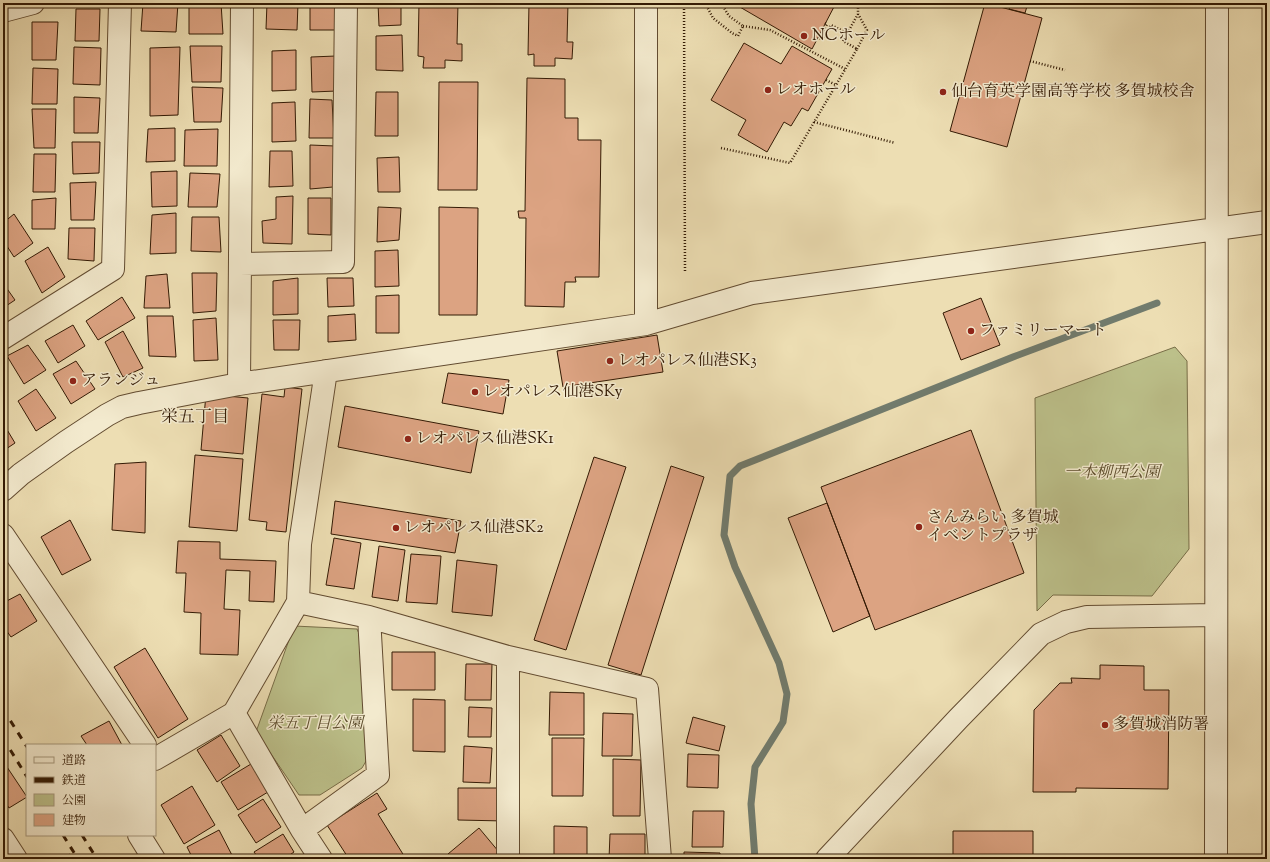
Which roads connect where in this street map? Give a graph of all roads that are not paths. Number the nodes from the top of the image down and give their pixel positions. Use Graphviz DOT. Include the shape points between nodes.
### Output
graph roads {
  1 [pos="33,3"];
  2 [pos="120,3"];
  3 [pos="242,3"];
  4 [pos="346,3"];
  5 [pos="646,3"];
  6 [pos="1218,3"];
  7 [pos="3,12"];
  8 [pos="1267,222"];
  9 [pos="1217,229"];
  10 [pos="240,264"];
  11 [pos="646,324"];
  12 [pos="3,338"];
  13 [pos="326,371"];
  14 [pos="239,384"];
  15 [pos="3,490"];
  16 [pos="3,535"];
  17 [pos="298,602"];
  18 [pos="1216,615"];
  19 [pos="369,617"];
  20 [pos="508,657"];
  21 [pos="234,713"];
  22 [pos="144,744"];
  23 [pos="156,758"];
  24 [pos="302,830"];
  25 [pos="140,836"];
  26 [pos="3,839"];
  27 [pos="16,859"];
  28 [pos="154,859"];
  29 [pos="321,859"];
  30 [pos="508,859"];
  31 [pos="660,859"];
  32 [pos="827,859"];
  33 [pos="1216,859"];
  1 -- 7 [label="street"];
  2 -- 12 [label="street" via="113,269"];
  3 -- 10 [label="street"];
  4 -- 10 [label="street" via="343,262"];
  5 -- 11 [label="street"];
  6 -- 9 [label="street"];
  8 -- 9 [label="street"];
  9 -- 11 [label="street" via="752,293"];
  9 -- 18 [label="street"];
  10 -- 14 [label="street"];
  11 -- 13 [label="street"];
  13 -- 14 [label="street"];
  13 -- 17 [label="street" via="300,544"];
  14 -- 15 [label="street" via="122,407 66,442"];
  16 -- 22 [label="street"];
  17 -- 19 [label="street"];
  17 -- 21 [label="street"];
  18 -- 32 [label="street" via="1087,617 1066,622 1040,634"];
  18 -- 33 [label="street"];
  19 -- 20 [label="street"];
  19 -- 24 [label="street" via="378,775"];
  20 -- 30 [label="street"];
  20 -- 31 [label="street" via="647,689"];
  21 -- 23 [label="street"];
  21 -- 24 [label="street"];
  24 -- 29 [label="street"];
  25 -- 28 [label="street"];
  26 -- 27 [label="street"];
}
